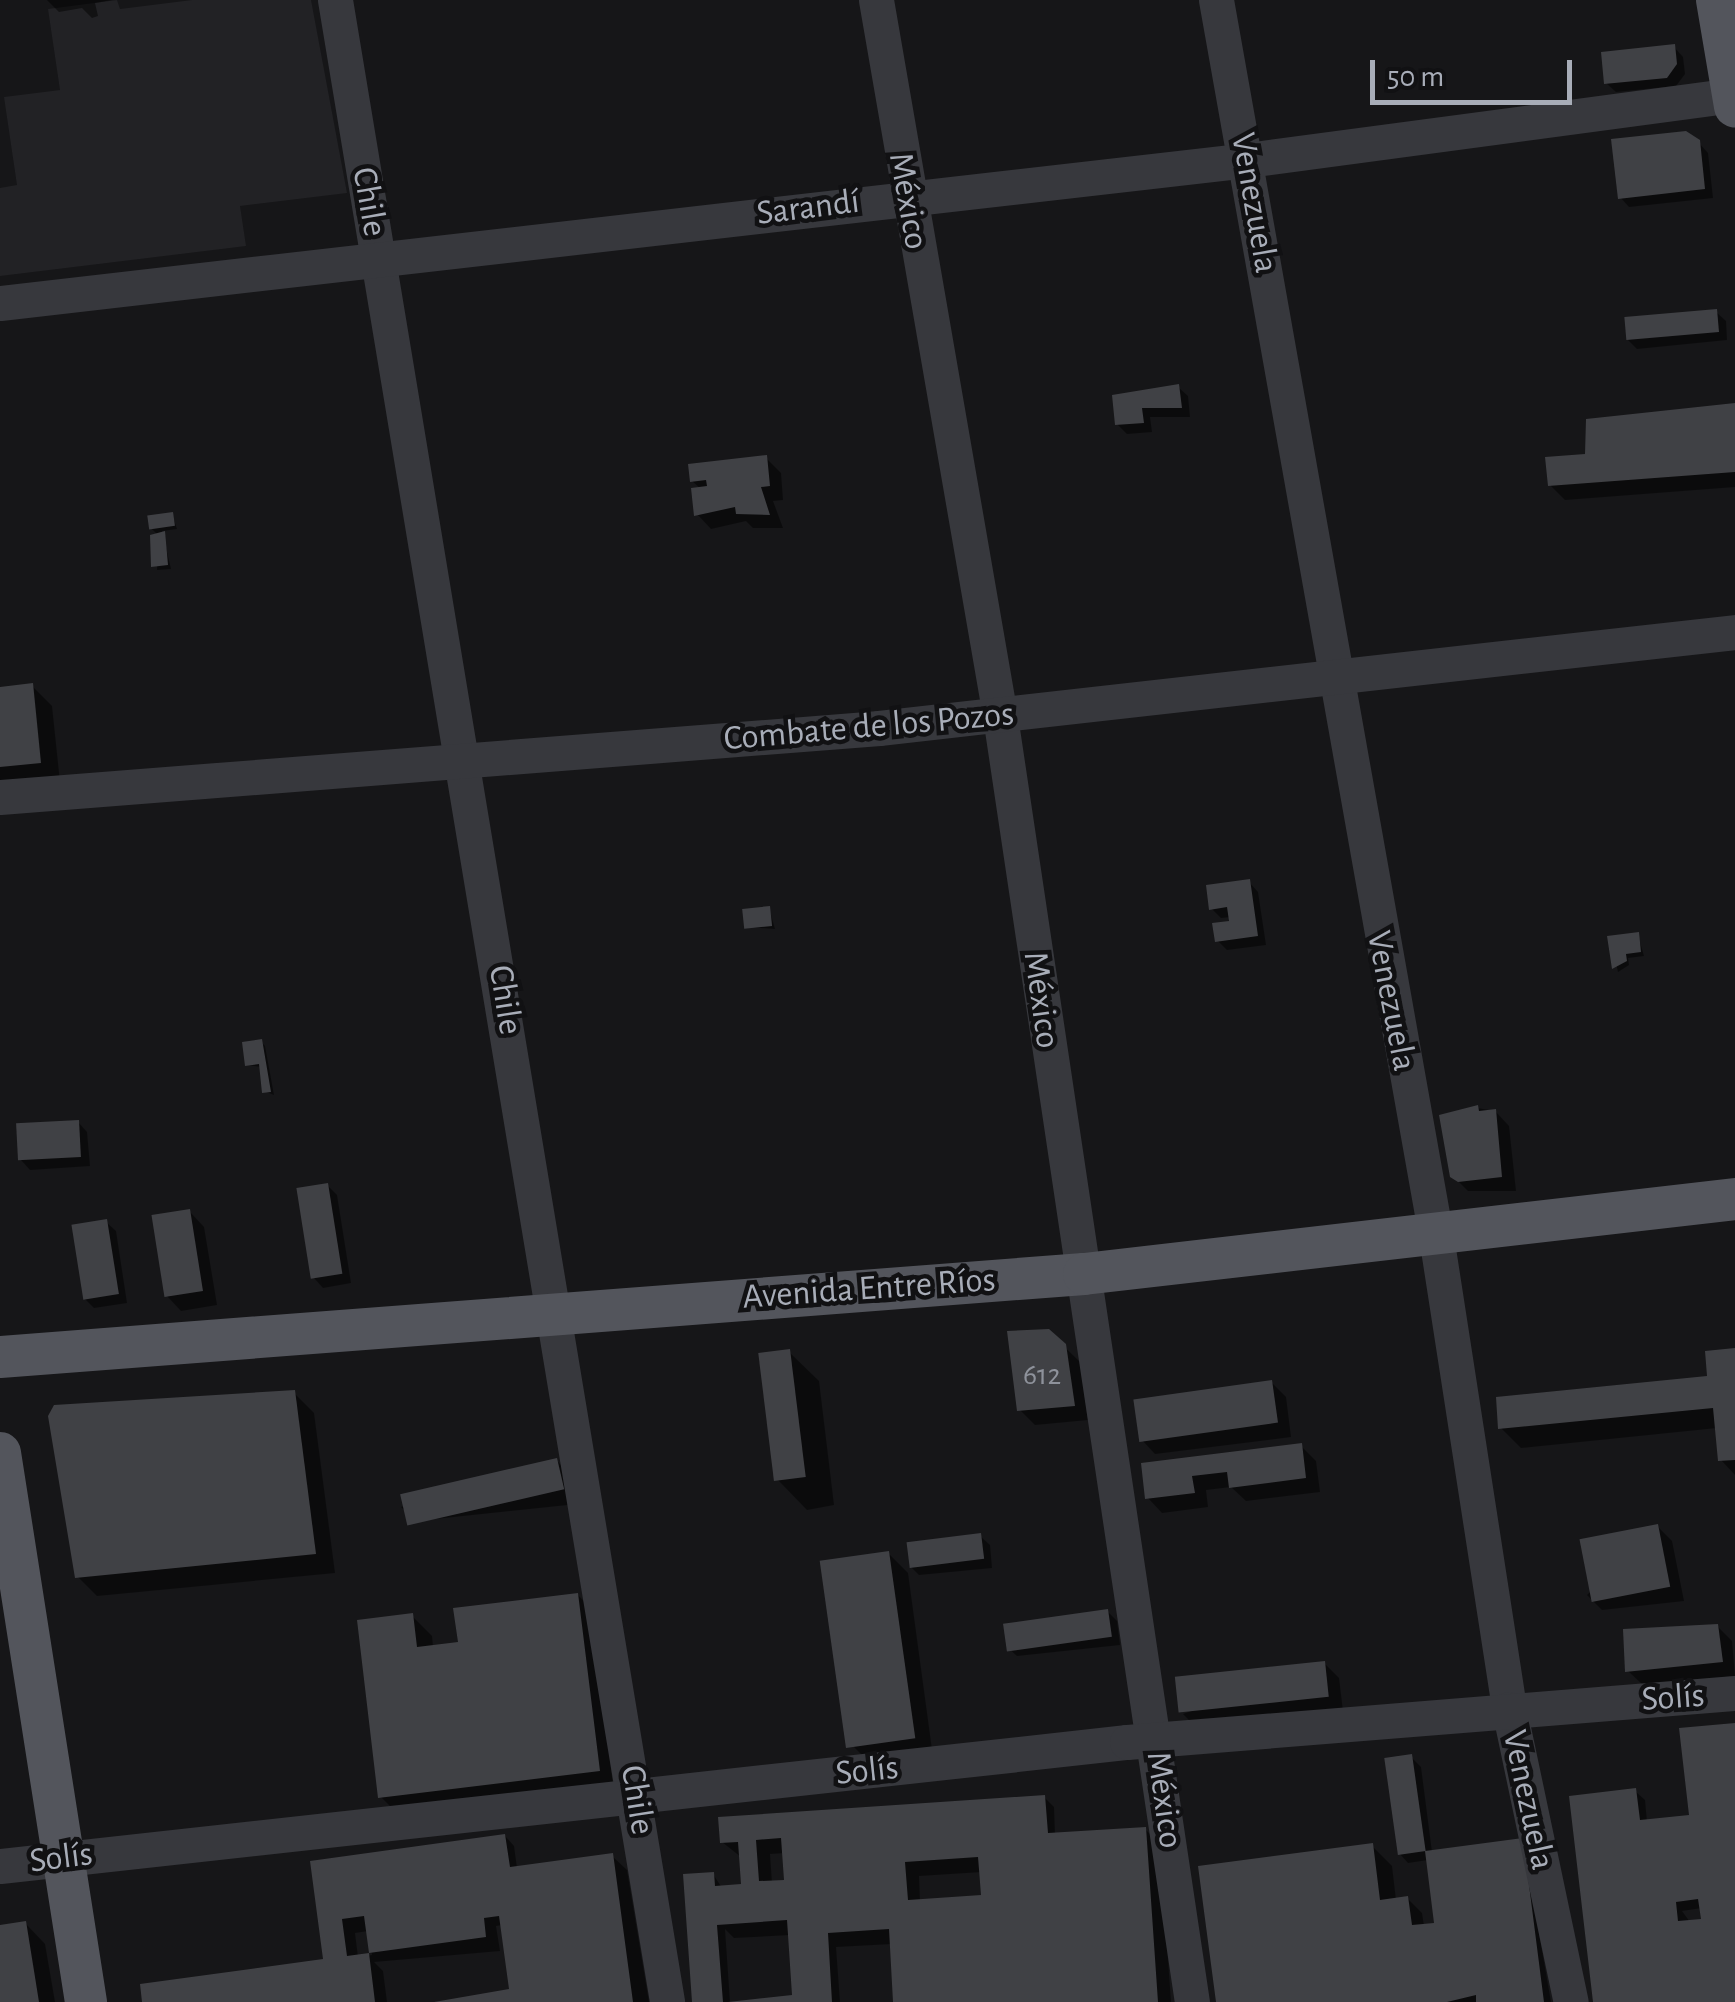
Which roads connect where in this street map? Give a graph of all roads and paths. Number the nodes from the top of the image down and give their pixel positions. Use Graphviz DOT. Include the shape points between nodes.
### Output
graph roads {
  1 [pos="335,0"];
  2 [pos="876,0"];
  3 [pos="1216,0"];
  4 [pos="1717,0"];
  5 [pos="1734,99"];
  6 [pos="1247,160"];
  7 [pos="906,197"];
  8 [pos="379,258"];
  9 [pos="0,303"];
  10 [pos="1735,632"];
  11 [pos="1332,679"];
  12 [pos="1000,716"];
  13 [pos="465,756"];
  14 [pos="0,797"];
  15 [pos="1735,1200"];
  16 [pos="1436,1236"];
  17 [pos="1084,1274"];
  18 [pos="558,1313"];
  19 [pos="0,1357"];
  20 [pos="0,1453"];
  21 [pos="1735,1694"];
  22 [pos="1509,1709"];
  23 [pos="1155,1740"];
  24 [pos="637,1796"];
  25 [pos="63,1857"];
  26 [pos="0,1866"];
  27 [pos="86,2002"];
  28 [pos="667,2002"];
  29 [pos="1192,2002"];
  30 [pos="1571,2002"];
  1 -- 8 [label="street, Chile"];
  2 -- 7 [label="street, México"];
  3 -- 6 [label="street, Venezuela"];
  4 -- 5 [label="main road"];
  5 -- 6 [label="street, Sarandí"];
  6 -- 7 [label="street, Sarandí"];
  6 -- 11 [label="street, Venezuela"];
  7 -- 8 [label="street, Sarandí"];
  7 -- 12 [label="street, México"];
  8 -- 9 [label="street, Sarandí"];
  8 -- 13 [label="street, Chile"];
  10 -- 11 [label="street, Combate de los Pozos"];
  11 -- 12 [label="street, Combate de los Pozos"];
  11 -- 16 [label="street, Venezuela"];
  12 -- 13 [label="street, Combate de los Pozos"];
  12 -- 17 [label="street, México"];
  13 -- 14 [label="street, Combate de los Pozos"];
  13 -- 18 [label="street, Chile"];
  15 -- 16 [label="main road, Avenida Entre Ríos"];
  16 -- 17 [label="main road, Avenida Entre Ríos"];
  16 -- 22 [label="street, Venezuela"];
  17 -- 18 [label="main road, Avenida Entre Ríos"];
  17 -- 23 [label="street, México"];
  18 -- 19 [label="main road, Avenida Entre Ríos"];
  18 -- 24 [label="street, Chile"];
  20 -- 25 [label="main road"];
  21 -- 22 [label="street, Solís"];
  22 -- 23 [label="street, Solís"];
  22 -- 30 [label="street, Venezuela"];
  23 -- 24 [label="street, Solís"];
  23 -- 29 [label="street, México"];
  24 -- 25 [label="street, Solís"];
  24 -- 28 [label="street, Chile"];
  25 -- 26 [label="street, Solís"];
  25 -- 27 [label="main road"];
}
